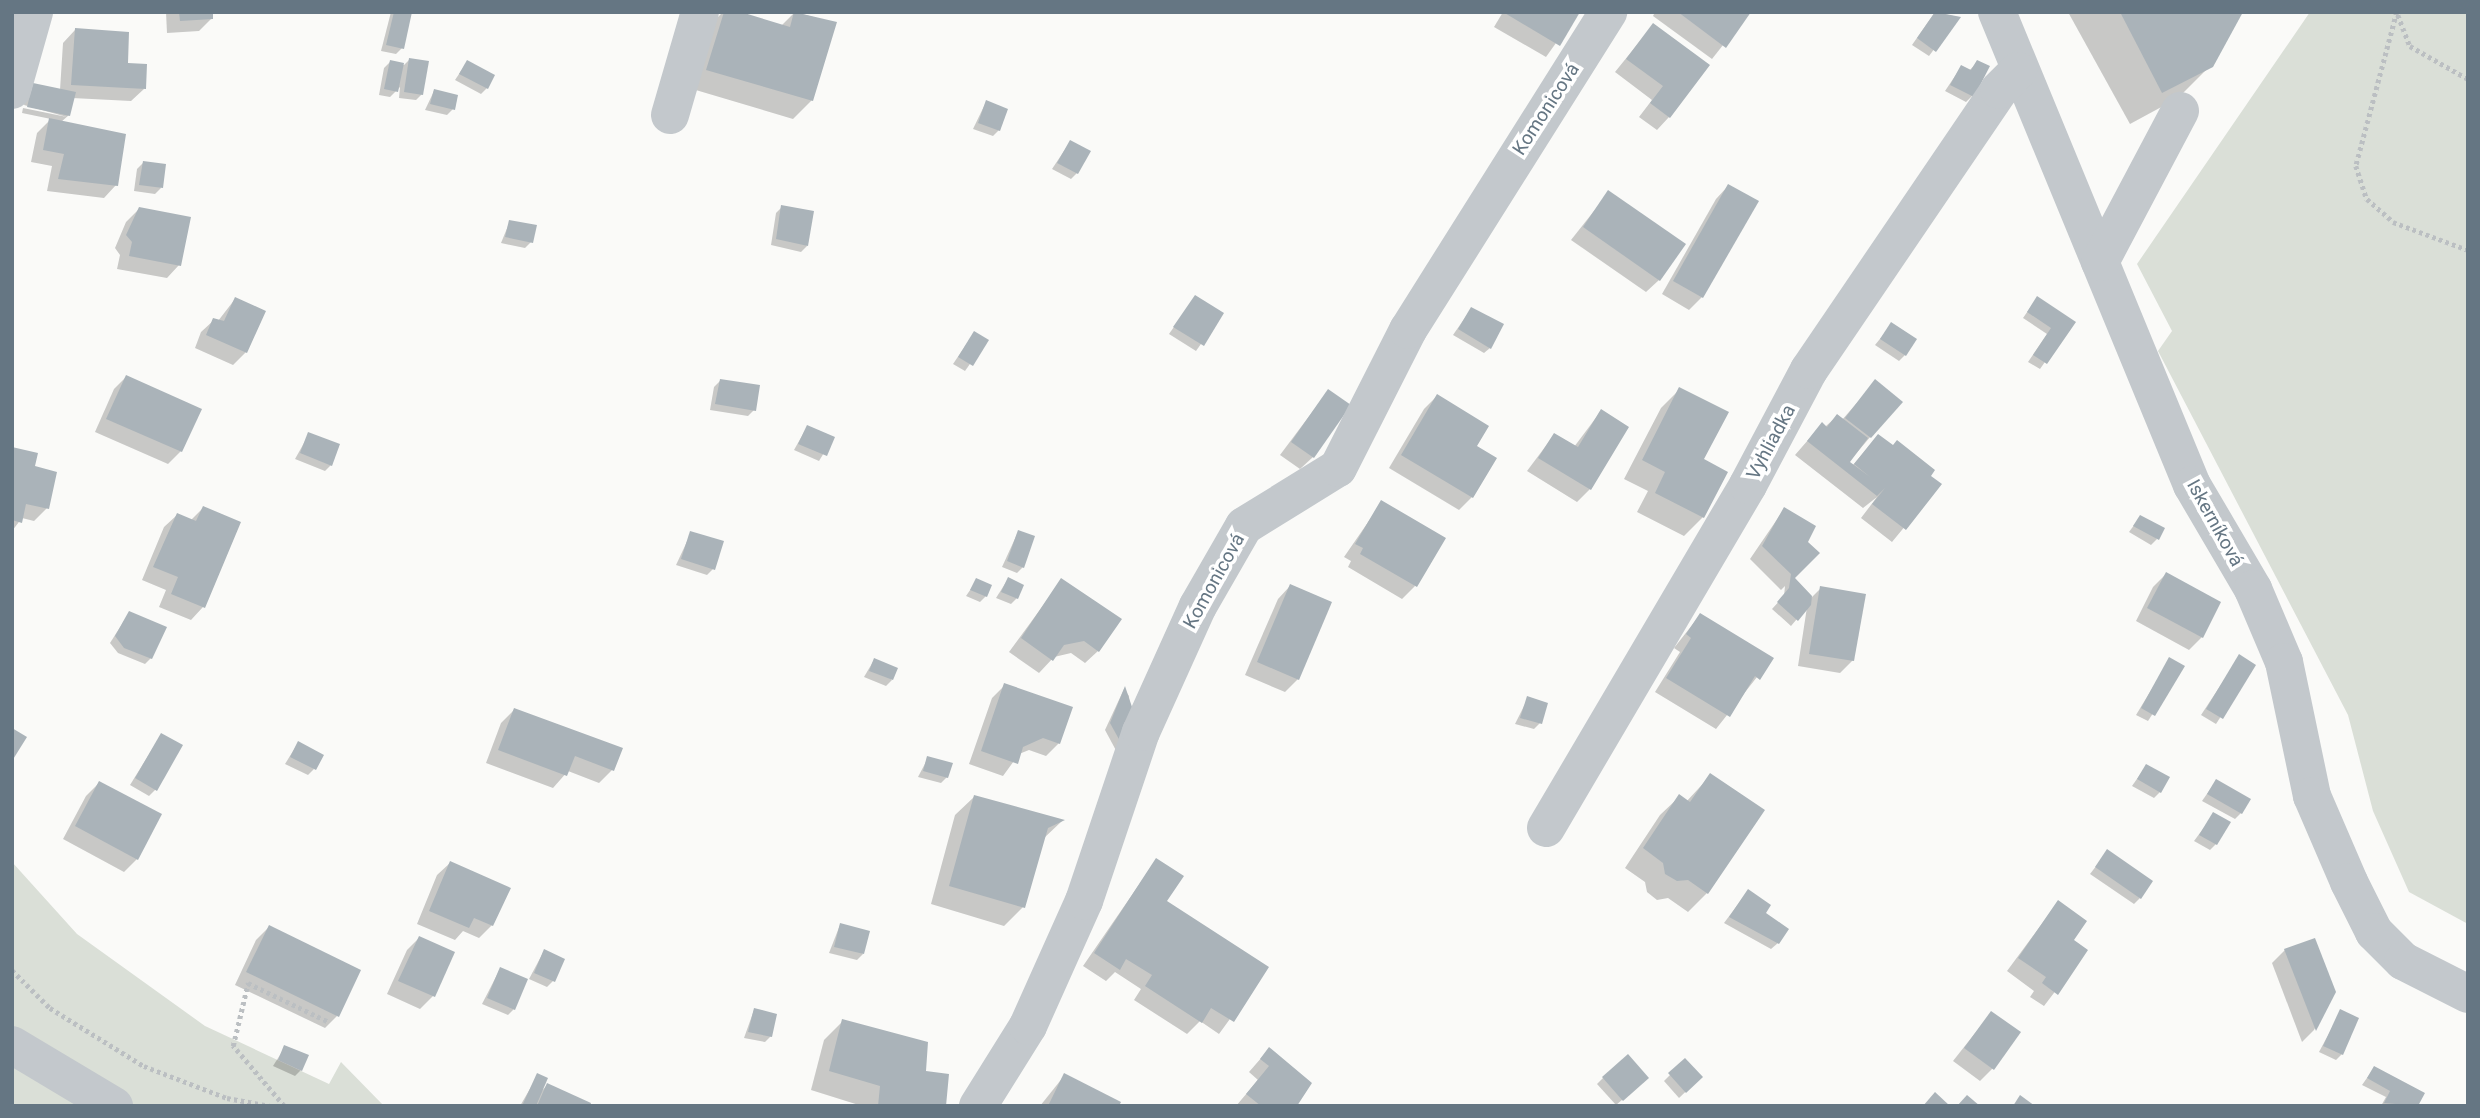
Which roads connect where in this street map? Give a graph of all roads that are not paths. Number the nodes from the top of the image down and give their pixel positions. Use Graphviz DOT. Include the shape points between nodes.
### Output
graph roads {
  1 [pos="34,12"];
  2 [pos="700,12"];
  3 [pos="1608,12"];
  4 [pos="1997,12"];
  5 [pos="2018,71"];
  6 [pos="12,90"];
  7 [pos="2180,111"];
  8 [pos="670,115"];
  9 [pos="2100,262"];
  10 [pos="1546,828"];
  11 [pos="2468,994"];
  12 [pos="12,1045"];
  13 [pos="114,1106"];
  14 [pos="978,1106"];
  1 -- 6 [label="street"];
  2 -- 8 [label="street"];
  3 -- 14 [label="street, Komonicová" via="1408,330 1338,468 1244,526 1198,606 1141,732 1084,901 1028,1026"];
  4 -- 5 [label="street, Iskerníková"];
  5 -- 9 [label="street, Iskerníková"];
  5 -- 10 [label="street, Vyhliadka" via="2000,90 1809,370 1748,485"];
  7 -- 9 [label="street"];
  9 -- 11 [label="street, Iskerníková" via="2192,485 2253,589 2284,662 2312,796 2348,882 2374,932 2403,961"];
  12 -- 13 [label="street"];
}
